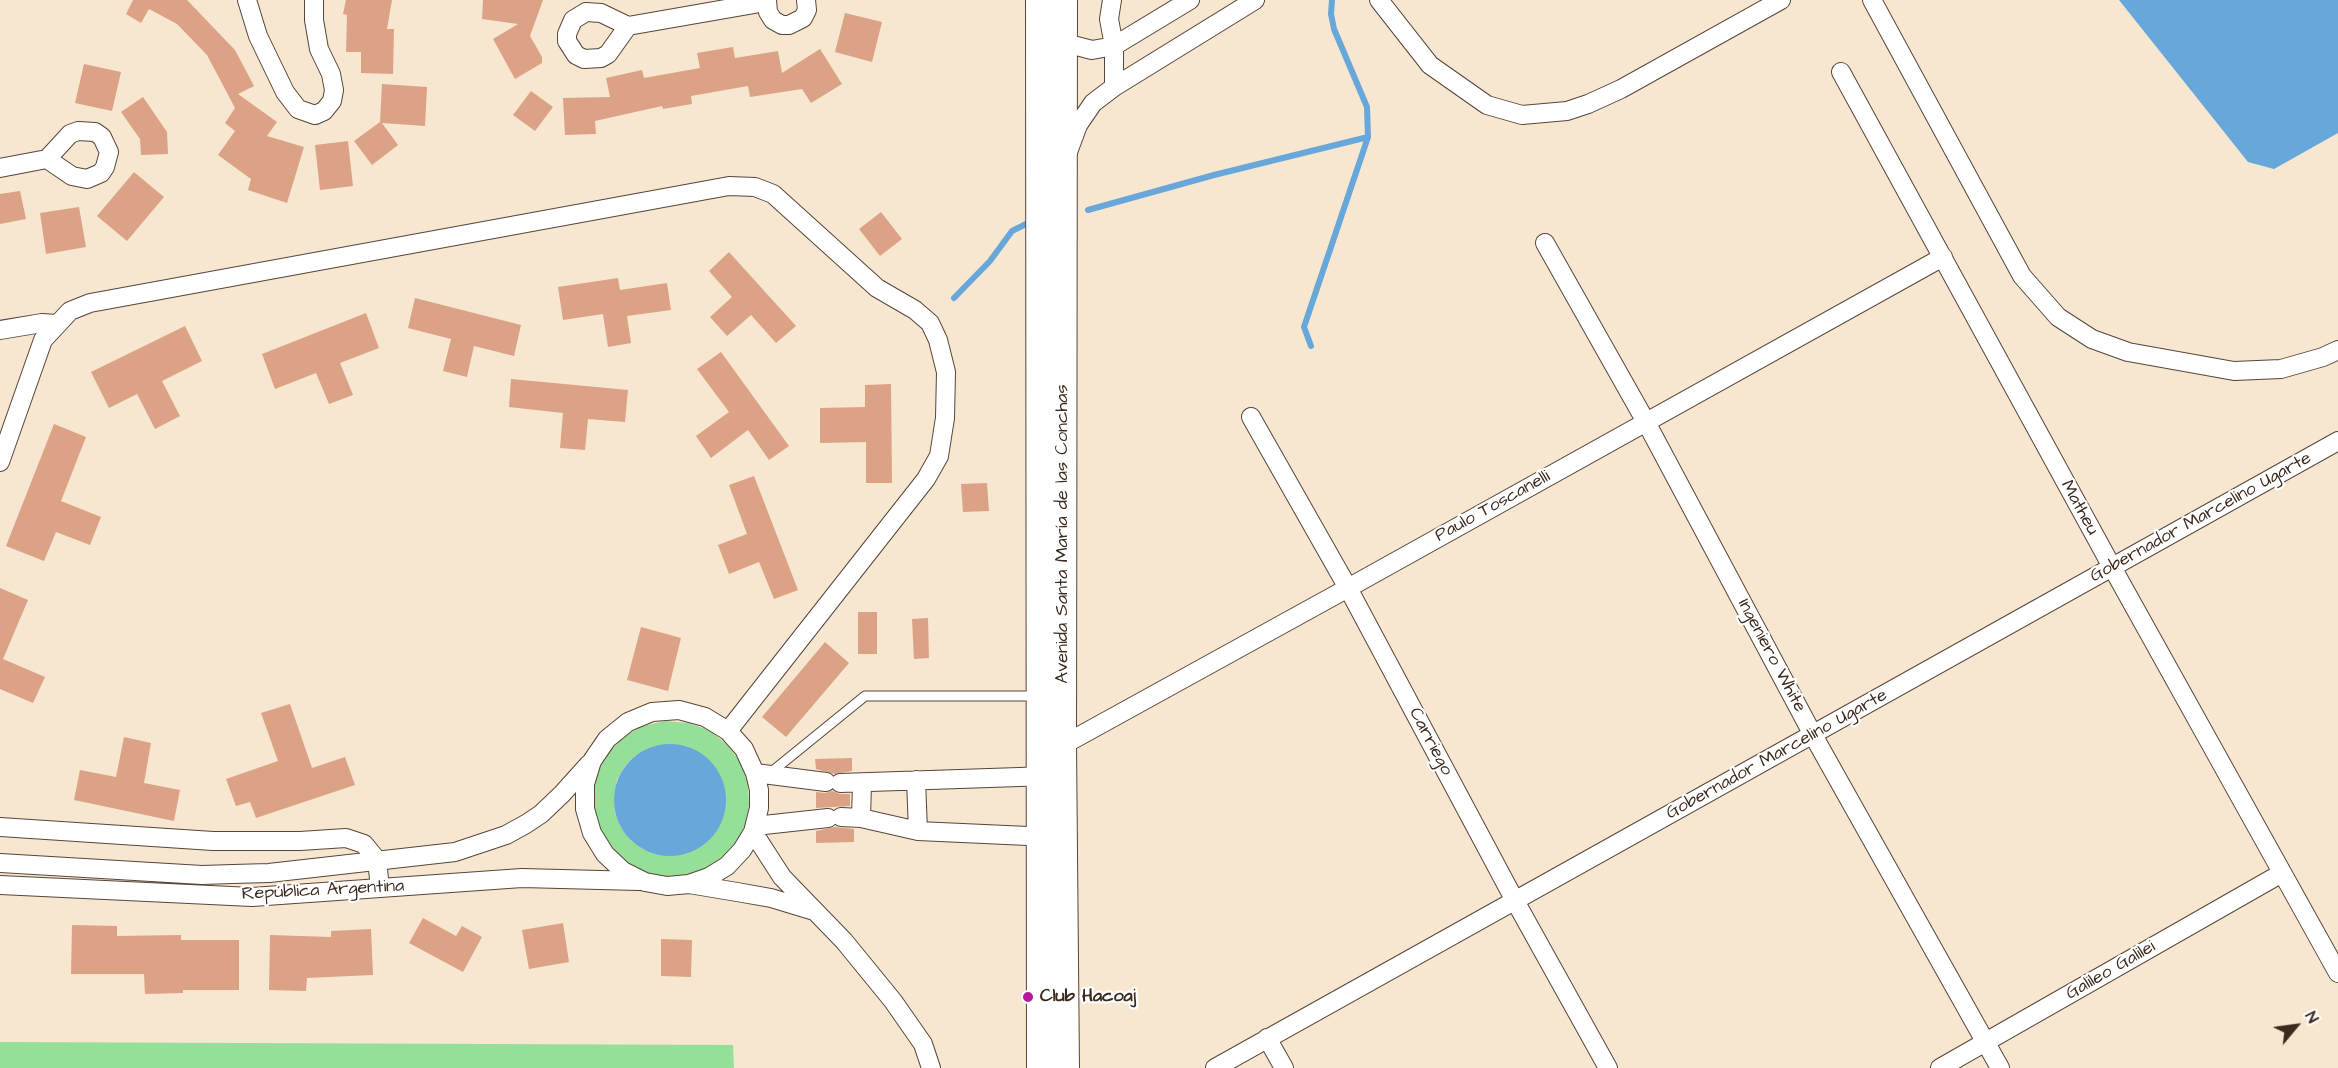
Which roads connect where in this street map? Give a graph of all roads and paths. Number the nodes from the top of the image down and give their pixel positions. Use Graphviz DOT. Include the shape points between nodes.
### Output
graph roads {
  1 [pos="247,0"];
  2 [pos="314,0"];
  3 [pos="806,0"];
  4 [pos="1039,0"];
  5 [pos="1064,0"];
  6 [pos="1112,0"];
  7 [pos="1190,0"];
  8 [pos="1255,0"];
  9 [pos="1379,0"];
  10 [pos="1781,0"];
  11 [pos="1872,0"];
  12 [pos="767,1"];
  13 [pos="628,26"];
  14 [pos="1065,43"];
  15 [pos="1114,46"];
  16 [pos="1841,72"];
  17 [pos="1114,87"];
  18 [pos="46,159"];
  19 [pos="1064,161"];
  20 [pos="0,168"];
  21 [pos="1545,243"];
  22 [pos="1943,257"];
  23 [pos="56,324"];
  24 [pos="0,330"];
  25 [pos="2338,350"];
  26 [pos="1251,417"];
  27 [pos="1646,422"];
  28 [pos="2338,441"];
  29 [pos="0,462"];
  30 [pos="2112,567"];
  31 [pos="1348,588"];
  32 [pos="1041,696"];
  33 [pos="728,731"];
  34 [pos="1813,735"];
  35 [pos="592,761"];
  36 [pos="1057,765"];
  37 [pos="762,773"];
  38 [pos="916,780"];
  39 [pos="862,784"];
  40 [pos="1074,814"];
  41 [pos="861,818"];
  42 [pos="0,826"];
  43 [pos="754,829"];
  44 [pos="918,831"];
  45 [pos="1059,837"];
  46 [pos="377,860"];
  47 [pos="0,863"];
  48 [pos="2282,873"];
  49 [pos="223,874"];
  50 [pos="645,882"];
  51 [pos="689,884"];
  52 [pos="0,885"];
  53 [pos="380,888"];
  54 [pos="223,896"];
  55 [pos="1514,899"];
  56 [pos="814,911"];
  57 [pos="2338,973"];
  58 [pos="1268,1038"];
  59 [pos="1986,1042"];
  60 [pos="931,1068"];
  61 [pos="1040,1068"];
  62 [pos="1066,1068"];
  63 [pos="1215,1068"];
  64 [pos="1284,1068"];
  65 [pos="1608,1068"];
  66 [pos="1940,1068"];
  67 [pos="2000,1068"];
  1 -- 2 [label="street" via="258,36 285,92 297,108 315,115 332,101 334,90 319,49"];
  3 -- 12 [label="street" via="803,18 789,25 773,20"];
  4 -- 32 [label="main road, Avenida Santa María de las Conchas"];
  5 -- 14 [label="main road, Avenida Santa María de las Conchas"];
  6 -- 15 [label="street" via="1109,19"];
  7 -- 15 [label="street"];
  8 -- 17 [label="street"];
  9 -- 10 [label="street" via="1430,65 1487,105 1522,115 1567,111 1588,104"];
  11 -- 25 [label="street" via="2022,276 2058,317 2092,339 2128,352 2234,371 2281,369"];
  12 -- 13 [label="street"];
  14 -- 15 [label="street" via="1092,50"];
  14 -- 19 [label="main road, Avenida Santa María de las Conchas"];
  15 -- 17 [label="street"];
  16 -- 22 [label="street, Matheu"];
  17 -- 19 [label="street" via="1093,103 1078,125"];
  18 -- 20 [label="street"];
  19 -- 36 [label="main road, Avenida Santa María de las Conchas"];
  21 -- 27 [label="street, Ingeniero White"];
  22 -- 27 [label="street, Paulo Toscanelli"];
  22 -- 30 [label="street, Matheu"];
  23 -- 24 [label="street" via="42,322"];
  23 -- 29 [label="street" via="44,340"];
  23 -- 33 [label="street" via="70,311 90,303 729,186 755,187 773,194 877,288 930,323 946,372 945,418 939,456 926,479"];
  26 -- 31 [label="street, Carriego"];
  27 -- 31 [label="street, Paulo Toscanelli"];
  27 -- 34 [label="street, Ingeniero White"];
  28 -- 30 [label="street, Gobernador Marcelino Ugarte"];
  30 -- 34 [label="street, Gobernador Marcelino Ugarte"];
  30 -- 48 [label="street, Matheu"];
  31 -- 36 [label="street, Paulo Toscanelli"];
  31 -- 55 [label="street, Carriego"];
  32 -- 36 [label="main road, Avenida Santa María de las Conchas"];
  32 -- 37 [label="lane" via="865,696"];
  33 -- 35 [label="street" via="705,717 679,711 652,712 628,722 607,739"];
  33 -- 37 [label="street"];
  34 -- 55 [label="street, Gobernador Marcelino Ugarte"];
  34 -- 59 [label="street, Ingeniero White"];
  35 -- 46 [label="street, República Argentina" via="541,814 506,835 455,852"];
  35 -- 50 [label="street" via="585,784 585,809 592,833 604,854 623,871"];
  36 -- 38 [label="street"];
  36 -- 40 [label="lane"];
  36 -- 45 [label="main road, Avenida Santa María de las Conchas"];
  37 -- 39 [label="street"];
  37 -- 43 [label="street"];
  38 -- 39 [label="street"];
  38 -- 44 [label="street"];
  39 -- 41 [label="street"];
  41 -- 43 [label="street" via="834,817"];
  41 -- 44 [label="street"];
  42 -- 46 [label="street" via="213,841 346,838 364,844"];
  43 -- 51 [label="street" via="727,866 709,878"];
  43 -- 56 [label="street" via="782,877"];
  44 -- 45 [label="street"];
  45 -- 61 [label="main road, Avenida Santa María de las Conchas"];
  45 -- 62 [label="main road, Avenida Santa María de las Conchas" via="1071,938"];
  46 -- 49 [label="street, República Argentina" via="269,873"];
  46 -- 53 [label="street"];
  47 -- 49 [label="street, República Argentina"];
  48 -- 57 [label="street, Matheu"];
  48 -- 59 [label="street, Galileo Galilei"];
  49 -- 54 [label="street"];
  50 -- 51 [label="street"];
  50 -- 53 [label="street, República Argentina" via="522,878"];
  51 -- 56 [label="street" via="771,898"];
  52 -- 54 [label="street, República Argentina"];
  53 -- 54 [label="street, República Argentina"];
  55 -- 58 [label="street, Gobernador Marcelino Ugarte"];
  55 -- 65 [label="street, Carriego"];
  56 -- 60 [label="street" via="893,1000 923,1044"];
  58 -- 63 [label="street, Gobernador Marcelino Ugarte"];
  58 -- 64 [label="street"];
  59 -- 66 [label="street, Galileo Galilei"];
  59 -- 67 [label="street, Ingeniero White"];
}
